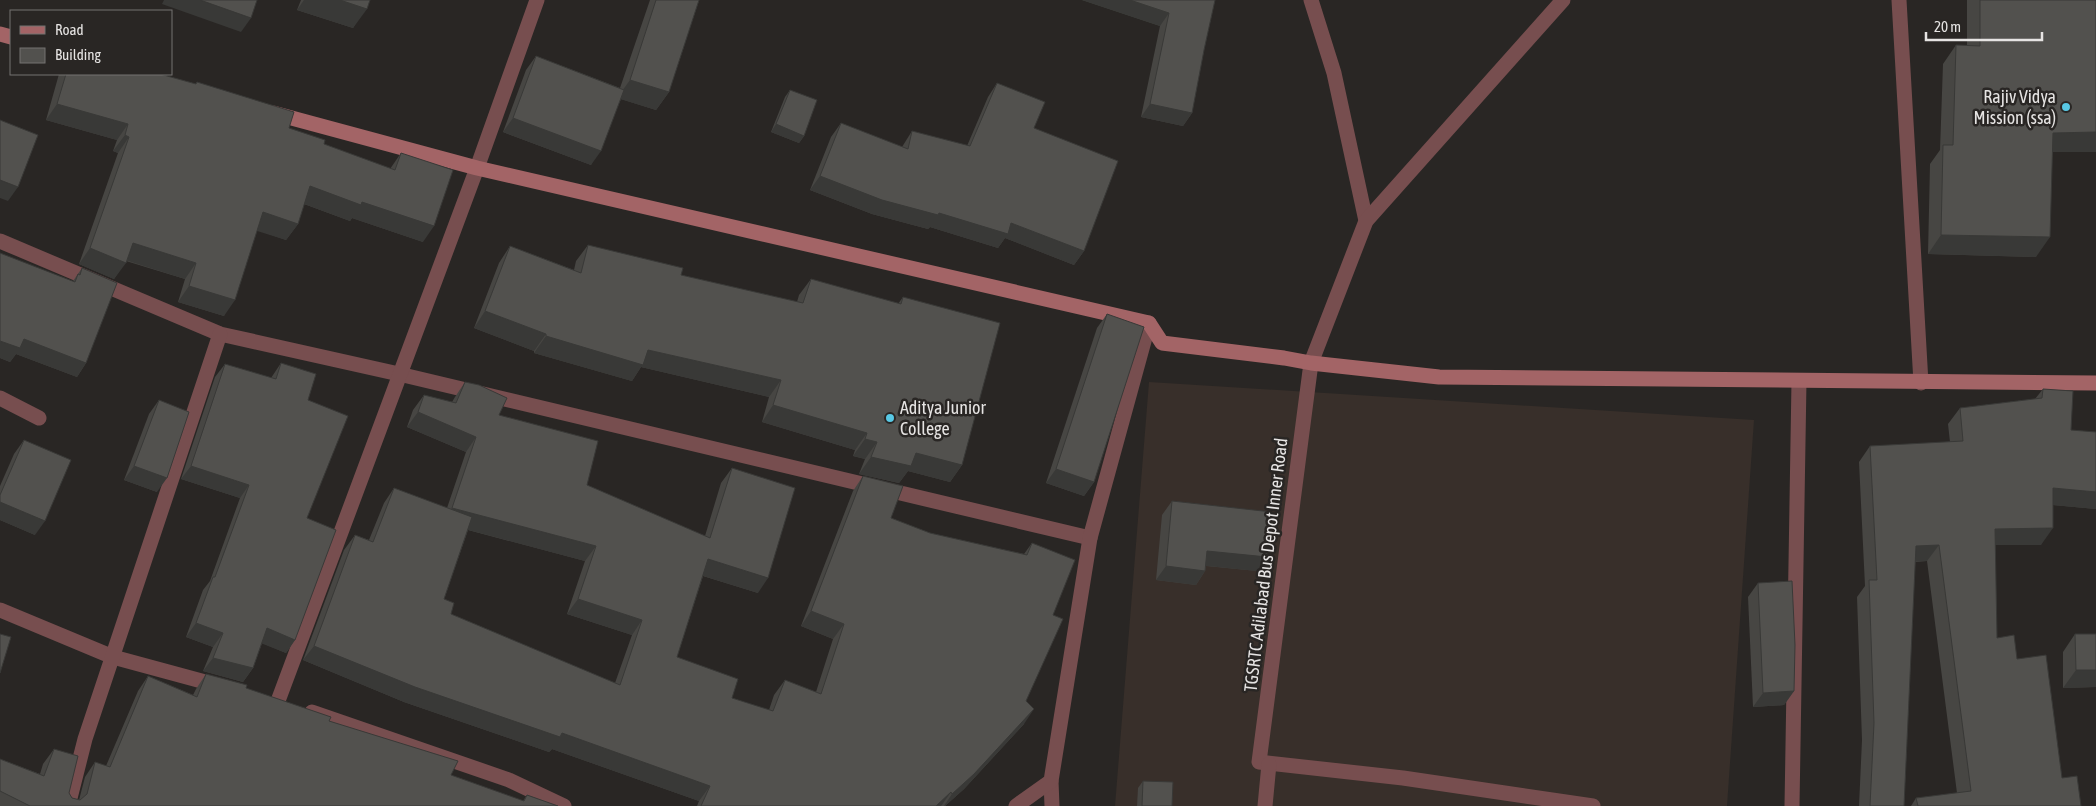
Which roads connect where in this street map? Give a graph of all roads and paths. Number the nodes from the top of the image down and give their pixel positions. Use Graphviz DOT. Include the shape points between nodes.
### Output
graph roads {
  1 [pos="537,0"];
  2 [pos="1311,0"];
  3 [pos="1563,0"];
  4 [pos="1899,0"];
  5 [pos="258,109"];
  6 [pos="477,168"];
  7 [pos="1366,221"];
  8 [pos="0,241"];
  9 [pos="1149,323"];
  10 [pos="220,334"];
  11 [pos="1310,363"];
  12 [pos="399,374"];
  13 [pos="1799,381"];
  14 [pos="1921,383"];
  15 [pos="2096,383"];
  16 [pos="0,398"];
  17 [pos="39,418"];
  18 [pos="1090,538"];
  19 [pos="0,610"];
  20 [pos="113,657"];
  21 [pos="232,689"];
  22 [pos="260,696"];
  23 [pos="278,701"];
  24 [pos="1269,764"];
  25 [pos="1051,781"];
  26 [pos="68,806"];
  27 [pos="564,806"];
  28 [pos="1016,806"];
  29 [pos="1052,806"];
  30 [pos="1265,806"];
  31 [pos="1593,806"];
  32 [pos="1792,806"];
  1 -- 6 [label="street"];
  2 -- 7 [label="street" via="1334,74"];
  3 -- 7 [label="street"];
  4 -- 14 [label="street"];
  5 -- 6 [label="street"];
  6 -- 9 [label="street"];
  6 -- 12 [label="street"];
  7 -- 11 [label="street"];
  8 -- 10 [label="street"];
  9 -- 11 [label="street" via="1162,343"];
  9 -- 18 [label="street"];
  10 -- 12 [label="street"];
  10 -- 20 [label="street"];
  11 -- 13 [label="street" via="1439,377"];
  11 -- 24 [label="street, TGSRTC Adilabad Bus Depot Inner Road" via="1259,762"];
  12 -- 18 [label="street"];
  12 -- 23 [label="street"];
  13 -- 14 [label="street"];
  13 -- 32 [label="street"];
  14 -- 15 [label="street"];
  16 -- 17 [label="street"];
  18 -- 25 [label="street"];
  19 -- 20 [label="street"];
  20 -- 21 [label="street"];
  20 -- 26 [label="street" via="84,739"];
  22 -- 23 [label="street"];
  23 -- 27 [label="street" via="509,780"];
  24 -- 30 [label="street"];
  24 -- 31 [label="street" via="1403,778"];
  25 -- 28 [label="street"];
  25 -- 29 [label="street"];
}
